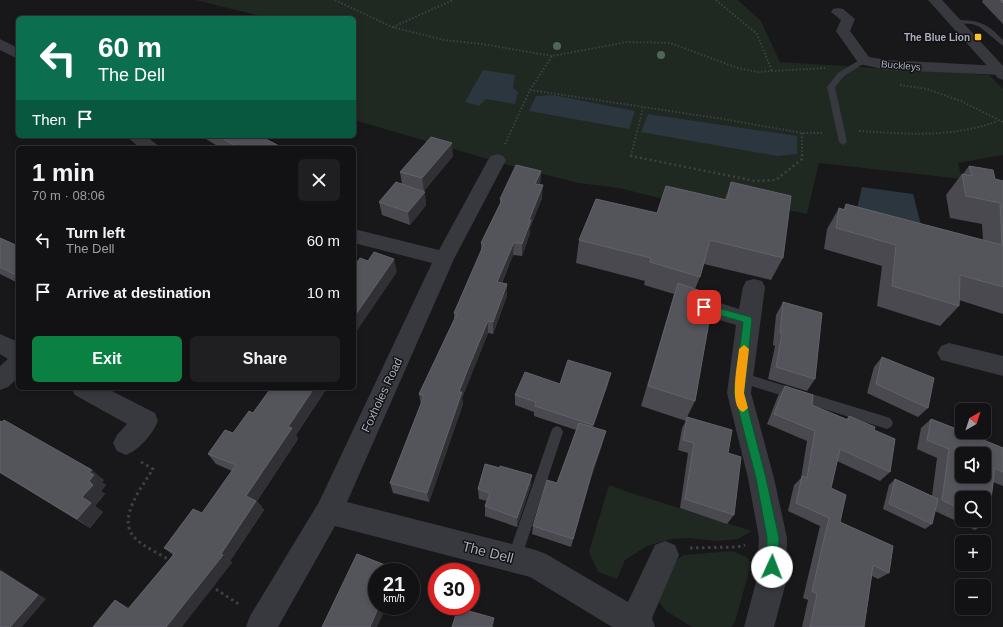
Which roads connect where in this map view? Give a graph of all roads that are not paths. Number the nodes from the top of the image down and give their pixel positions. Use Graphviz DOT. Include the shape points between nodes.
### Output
graph roads {
  1 [pos="935,0"];
  2 [pos="838,12"];
  3 [pos="956,22"];
  4 [pos="0,43"];
  5 [pos="1003,44"];
  6 [pos="16,54"];
  7 [pos="864,61"];
  8 [pos="1002,72"];
  9 [pos="138,138"];
  10 [pos="843,142"];
  11 [pos="149,146"];
  12 [pos="500,155"];
  13 [pos="356,237"];
  14 [pos="444,259"];
  15 [pos="754,288"];
  16 [pos="704,307"];
  17 [pos="748,320"];
  18 [pos="0,343"];
  19 [pos="16,353"];
  20 [pos="949,353"];
  21 [pos="16,366"];
  22 [pos="1003,366"];
  23 [pos="740,377"];
  24 [pos="0,380"];
  25 [pos="87,390"];
  26 [pos="887,423"];
  27 [pos="557,432"];
  28 [pos="126,443"];
  29 [pos="329,511"];
  30 [pos="665,555"];
  31 [pos="514,559"];
  32 [pos="263,624"];
  33 [pos="637,625"];
  34 [pos="759,627"];
  1 -- 3 [label="street"];
  2 -- 7 [label="street, Buckleys" via="848,19 843,31"];
  3 -- 5 [label="lane" via="985,26"];
  3 -- 8 [label="street"];
  4 -- 6 [label="street"];
  7 -- 8 [label="street, Buckleys" via="888,65"];
  7 -- 10 [label="lane" via="841,73 834,79 831,87"];
  9 -- 11 [label="street"];
  12 -- 14 [label="street, Foxholes Road"];
  13 -- 14 [label="street"];
  14 -- 29 [label="street, Foxholes Road"];
  15 -- 17 [label="street"];
  16 -- 17 [label="street"];
  17 -- 23 [label="street"];
  18 -- 19 [label="street"];
  20 -- 22 [label="street"];
  21 -- 24 [label="street"];
  23 -- 26 [label="lane"];
  23 -- 34 [label="street" via="739,393 761,478 773,538 771,582"];
  25 -- 28 [label="street" via="146,421"];
  27 -- 31 [label="lane"];
  29 -- 31 [label="street, The Dell"];
  29 -- 32 [label="street, Foxholes Road"];
  30 -- 33 [label="street, The Dell"];
  31 -- 33 [label="street, The Dell" via="536,564"];
}
